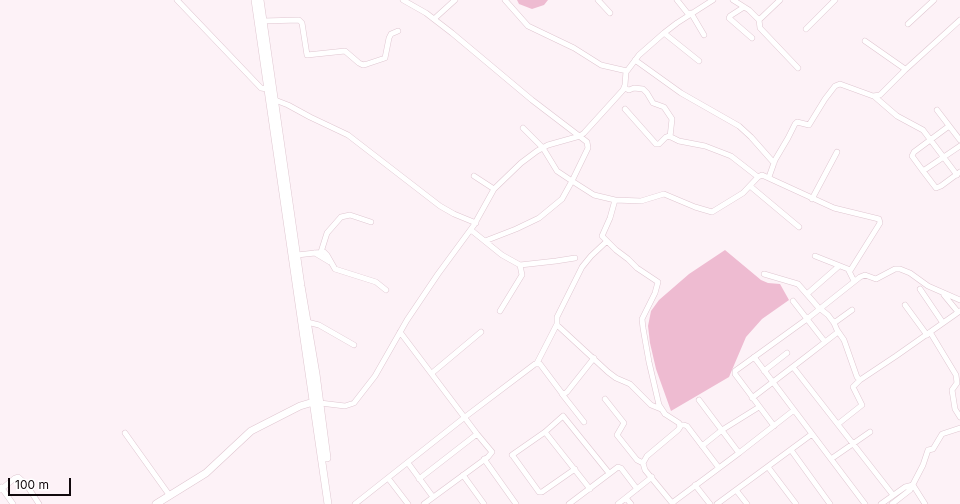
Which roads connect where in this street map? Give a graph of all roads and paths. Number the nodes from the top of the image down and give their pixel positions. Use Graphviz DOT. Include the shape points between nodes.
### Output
graph roads {
  1 [pos="177,0"];
  2 [pos="255,0"];
  3 [pos="260,0"];
  4 [pos="403,0"];
  5 [pos="455,0"];
  6 [pos="505,0"];
  7 [pos="598,0"];
  8 [pos="677,0"];
  9 [pos="713,0"];
  10 [pos="733,0"];
  11 [pos="780,0"];
  12 [pos="835,0"];
  13 [pos="934,0"];
  14 [pos="744,6"];
  15 [pos="610,13"];
  16 [pos="690,14"];
  17 [pos="434,19"];
  18 [pos="759,20"];
  19 [pos="960,20"];
  20 [pos="263,21"];
  21 [pos="908,24"];
  22 [pos="806,29"];
  23 [pos="398,31"];
  24 [pos="664,33"];
  25 [pos="704,35"];
  26 [pos="752,38"];
  27 [pos="865,41"];
  28 [pos="636,60"];
  29 [pos="699,61"];
  30 [pos="798,68"];
  31 [pos="906,69"];
  32 [pos="626,71"];
  33 [pos="269,87"];
  34 [pos="624,88"];
  35 [pos="875,97"];
  36 [pos="275,100"];
  37 [pos="625,109"];
  38 [pos="937,110"];
  39 [pos="949,126"];
  40 [pos="523,128"];
  41 [pos="580,136"];
  42 [pos="670,137"];
  43 [pos="931,140"];
  44 [pos="960,140"];
  45 [pos="960,146"];
  46 [pos="543,148"];
  47 [pos="837,152"];
  48 [pos="944,157"];
  49 [pos="774,163"];
  50 [pos="923,171"];
  51 [pos="958,173"];
  52 [pos="474,176"];
  53 [pos="758,177"];
  54 [pos="769,177"];
  55 [pos="572,181"];
  56 [pos="750,186"];
  57 [pos="494,189"];
  58 [pos="812,199"];
  59 [pos="614,200"];
  60 [pos="371,222"];
  61 [pos="476,223"];
  62 [pos="799,227"];
  63 [pos="471,230"];
  64 [pos="485,241"];
  65 [pos="607,241"];
  66 [pos="314,252"];
  67 [pos="321,252"];
  68 [pos="297,255"];
  69 [pos="815,256"];
  70 [pos="575,258"];
  71 [pos="332,264"];
  72 [pos="520,265"];
  73 [pos="839,266"];
  74 [pos="850,271"];
  75 [pos="764,274"];
  76 [pos="854,281"];
  77 [pos="920,289"];
  78 [pos="386,290"];
  79 [pos="943,293"];
  80 [pos="807,294"];
  81 [pos="960,300"];
  82 [pos="793,301"];
  83 [pos="905,304"];
  84 [pos="820,309"];
  85 [pos="852,310"];
  86 [pos="500,311"];
  87 [pos="959,312"];
  88 [pos="807,319"];
  89 [pos="307,322"];
  90 [pos="834,323"];
  91 [pos="943,323"];
  92 [pos="557,324"];
  93 [pos="400,332"];
  94 [pos="481,332"];
  95 [pos="838,332"];
  96 [pos="928,334"];
  97 [pos="825,342"];
  98 [pos="354,345"];
  99 [pos="787,353"];
  100 [pos="754,357"];
  101 [pos="594,358"];
  102 [pos="537,363"];
  103 [pos="793,367"];
  104 [pos="764,371"];
  105 [pos="432,374"];
  106 [pos="860,380"];
  107 [pos="772,383"];
  108 [pos="562,394"];
  109 [pos="752,398"];
  110 [pos="605,400"];
  111 [pos="700,400"];
  112 [pos="317,403"];
  113 [pos="759,407"];
  114 [pos="661,409"];
  115 [pos="794,410"];
  116 [pos="465,417"];
  117 [pos="960,417"];
  118 [pos="584,422"];
  119 [pos="838,424"];
  120 [pos="680,425"];
  121 [pos="774,426"];
  122 [pos="960,428"];
  123 [pos="722,430"];
  124 [pos="545,432"];
  125 [pos="870,432"];
  126 [pos="125,433"];
  127 [pos="477,434"];
  128 [pos="812,434"];
  129 [pos="852,444"];
  130 [pos="702,446"];
  131 [pos="791,450"];
  132 [pos="739,453"];
  133 [pos="484,459"];
  134 [pos="831,459"];
  135 [pos="408,463"];
  136 [pos="643,463"];
  137 [pos="768,467"];
  138 [pos="719,468"];
  139 [pos="575,469"];
  140 [pos="609,473"];
  141 [pos="463,475"];
  142 [pos="652,477"];
  143 [pos="388,478"];
  144 [pos="419,479"];
  145 [pos="696,485"];
  146 [pos="913,485"];
  147 [pos="1,488"];
  148 [pos="590,489"];
  149 [pos="637,489"];
  150 [pos="736,490"];
  151 [pos="893,495"];
  152 [pos="170,496"];
  153 [pos="433,497"];
  154 [pos="626,498"];
  155 [pos="11,503"];
  156 [pos="673,503"];
  157 [pos="828,503"];
  158 [pos="40,504"];
  159 [pos="156,504"];
  160 [pos="328,504"];
  161 [pos="333,504"];
  162 [pos="355,504"];
  163 [pos="408,504"];
  164 [pos="424,504"];
  165 [pos="484,504"];
  166 [pos="516,504"];
  167 [pos="569,504"];
  168 [pos="618,504"];
  169 [pos="631,504"];
  170 [pos="710,504"];
  171 [pos="717,504"];
  172 [pos="747,504"];
  173 [pos="796,504"];
  174 [pos="865,504"];
  175 [pos="881,504"];
  176 [pos="892,504"];
  177 [pos="925,504"];
  1 -- 33 [label="street" via="261,88"];
  2 -- 33 [label="street"];
  3 -- 20 [label="street"];
  4 -- 17 [label="street"];
  5 -- 17 [label="street"];
  6 -- 32 [label="street" via="528,26 574,48 601,65"];
  7 -- 15 [label="street"];
  8 -- 16 [label="street"];
  9 -- 16 [label="street"];
  10 -- 14 [label="street"];
  11 -- 18 [label="street"];
  12 -- 22 [label="street"];
  13 -- 21 [label="street"];
  14 -- 18 [label="street"];
  14 -- 26 [label="street" via="729,18"];
  16 -- 24 [label="street"];
  16 -- 25 [label="street"];
  17 -- 41 [label="street"];
  18 -- 30 [label="street" via="760,28"];
  19 -- 31 [label="street"];
  20 -- 23 [label="street" via="299,20 302,23 307,54 345,51 362,64 385,58 389,38"];
  20 -- 33 [label="street"];
  24 -- 28 [label="street"];
  24 -- 29 [label="street"];
  27 -- 31 [label="street"];
  28 -- 32 [label="street"];
  28 -- 49 [label="street" via="680,93 739,126"];
  31 -- 35 [label="street"];
  32 -- 34 [label="street"];
  33 -- 36 [label="street"];
  33 -- 112 [label="street" via="296,292"];
  34 -- 41 [label="street"];
  34 -- 42 [label="street" via="643,89 653,104 664,107 672,121"];
  35 -- 43 [label="street" via="897,116 924,130"];
  35 -- 49 [label="street" via="840,84 835,86 809,125 797,122 795,124"];
  36 -- 61 [label="street" via="350,136 440,206"];
  36 -- 68 [label="street"];
  37 -- 42 [label="street" via="656,144"];
  38 -- 39 [label="street"];
  39 -- 43 [label="street"];
  39 -- 44 [label="street"];
  40 -- 46 [label="street"];
  41 -- 46 [label="street"];
  41 -- 55 [label="street" via="587,142 588,147"];
  42 -- 53 [label="street" via="726,154"];
  43 -- 48 [label="street"];
  43 -- 50 [label="street" via="913,154"];
  45 -- 48 [label="street"];
  46 -- 55 [label="street" via="556,171"];
  46 -- 57 [label="street" via="521,163"];
  47 -- 58 [label="street"];
  48 -- 50 [label="street"];
  48 -- 51 [label="street"];
  49 -- 54 [label="street"];
  50 -- 51 [label="street" via="936,188"];
  52 -- 57 [label="street"];
  53 -- 54 [label="street"];
  53 -- 56 [label="street"];
  54 -- 58 [label="street"];
  55 -- 59 [label="street" via="594,195"];
  55 -- 64 [label="street" via="562,199 539,218"];
  56 -- 59 [label="street" via="712,212 664,194 641,201"];
  56 -- 62 [label="street"];
  57 -- 61 [label="street"];
  58 -- 74 [label="street" via="880,221"];
  59 -- 65 [label="street" via="610,218 602,234"];
  60 -- 67 [label="street" via="353,216 341,217 327,233"];
  61 -- 63 [label="street"];
  63 -- 64 [label="street"];
  63 -- 93 [label="street"];
  64 -- 72 [label="street"];
  65 -- 92 [label="street" via="584,264 557,317"];
  65 -- 114 [label="street" via="637,268 658,282 642,323"];
  66 -- 67 [label="street"];
  66 -- 68 [label="street"];
  66 -- 71 [label="street"];
  67 -- 71 [label="street" via="327,255"];
  68 -- 89 [label="street"];
  69 -- 73 [label="street"];
  70 -- 72 [label="street"];
  71 -- 78 [label="street" via="339,271 376,282"];
  72 -- 86 [label="street" via="522,275"];
  73 -- 74 [label="street"];
  73 -- 80 [label="street"];
  74 -- 76 [label="street"];
  75 -- 80 [label="street" via="796,283"];
  76 -- 79 [label="street" via="863,275 876,279 897,268"];
  76 -- 84 [label="street"];
  77 -- 91 [label="street"];
  79 -- 81 [label="street"];
  79 -- 87 [label="street"];
  80 -- 84 [label="street"];
  82 -- 88 [label="street"];
  83 -- 96 [label="street"];
  84 -- 88 [label="street"];
  84 -- 90 [label="street"];
  85 -- 90 [label="street"];
  87 -- 91 [label="street"];
  88 -- 97 [label="street"];
  88 -- 100 [label="street"];
  89 -- 98 [label="street" via="319,325"];
  89 -- 112 [label="street"];
  90 -- 95 [label="street"];
  91 -- 96 [label="street"];
  92 -- 101 [label="street"];
  92 -- 102 [label="street"];
  93 -- 105 [label="street"];
  93 -- 112 [label="street" via="375,376 354,403 345,406"];
  94 -- 105 [label="street"];
  95 -- 97 [label="street"];
  95 -- 106 [label="street" via="844,340"];
  96 -- 106 [label="street"];
  96 -- 117 [label="street" via="956,375 957,383 952,390 955,409"];
  97 -- 103 [label="street"];
  99 -- 104 [label="street"];
  100 -- 104 [label="street"];
  100 -- 109 [label="street" via="735,373"];
  101 -- 108 [label="street" via="567,392"];
  101 -- 114 [label="street" via="616,378 630,384 651,405"];
  102 -- 108 [label="street"];
  102 -- 116 [label="street"];
  103 -- 107 [label="street"];
  103 -- 119 [label="street"];
  104 -- 107 [label="street"];
  105 -- 116 [label="street"];
  106 -- 119 [label="street" via="853,387 862,405"];
  107 -- 109 [label="street"];
  107 -- 115 [label="street"];
  108 -- 118 [label="street"];
  109 -- 113 [label="street"];
  110 -- 136 [label="street" via="624,423 617,435 637,460"];
  111 -- 123 [label="street"];
  112 -- 152 [label="street" via="300,406 251,431 215,466"];
  112 -- 160 [label="street"];
  112 -- 161 [label="street"];
  113 -- 121 [label="street"];
  113 -- 123 [label="street"];
  114 -- 120 [label="street"];
  115 -- 121 [label="street"];
  115 -- 128 [label="street"];
  116 -- 127 [label="street"];
  116 -- 135 [label="street"];
  119 -- 129 [label="street"];
  120 -- 130 [label="street" via="687,426"];
  120 -- 136 [label="street" via="678,430 650,453"];
  121 -- 132 [label="street"];
  122 -- 146 [label="street" via="942,434 933,449 928,450"];
  123 -- 130 [label="street"];
  123 -- 132 [label="street"];
  124 -- 139 [label="street"];
  124 -- 139 [label="street" via="512,455 539,492"];
  124 -- 140 [label="street" via="564,416"];
  125 -- 129 [label="street"];
  126 -- 152 [label="street"];
  127 -- 133 [label="street" via="492,452"];
  127 -- 144 [label="street"];
  128 -- 131 [label="street"];
  128 -- 134 [label="street"];
  129 -- 134 [label="street"];
  129 -- 151 [label="street"];
  130 -- 138 [label="street"];
  131 -- 137 [label="street"];
  131 -- 157 [label="street"];
  132 -- 138 [label="street"];
  133 -- 141 [label="street"];
  133 -- 166 [label="street"];
  134 -- 174 [label="street"];
  135 -- 143 [label="street"];
  135 -- 144 [label="street"];
  136 -- 142 [label="street" via="645,470"];
  137 -- 150 [label="street"];
  137 -- 173 [label="street"];
  138 -- 145 [label="street"];
  139 -- 148 [label="street"];
  140 -- 148 [label="street"];
  140 -- 149 [label="street" via="620,467"];
  141 -- 153 [label="street"];
  141 -- 165 [label="street"];
  142 -- 149 [label="street"];
  142 -- 156 [label="street"];
  143 -- 162 [label="street"];
  143 -- 163 [label="street"];
  144 -- 153 [label="street"];
  145 -- 156 [label="street"];
  145 -- 170 [label="street"];
  146 -- 151 [label="street" via="905,486"];
  146 -- 176 [label="street"];
  146 -- 177 [label="street"];
  147 -- 155 [label="street"];
  147 -- 158 [label="street" via="15,478 20,478"];
  148 -- 167 [label="street"];
  149 -- 154 [label="street"];
  150 -- 171 [label="street"];
  150 -- 172 [label="street"];
  151 -- 175 [label="street"];
  152 -- 159 [label="street"];
  153 -- 164 [label="street"];
  154 -- 168 [label="street"];
  154 -- 169 [label="street"];
}
